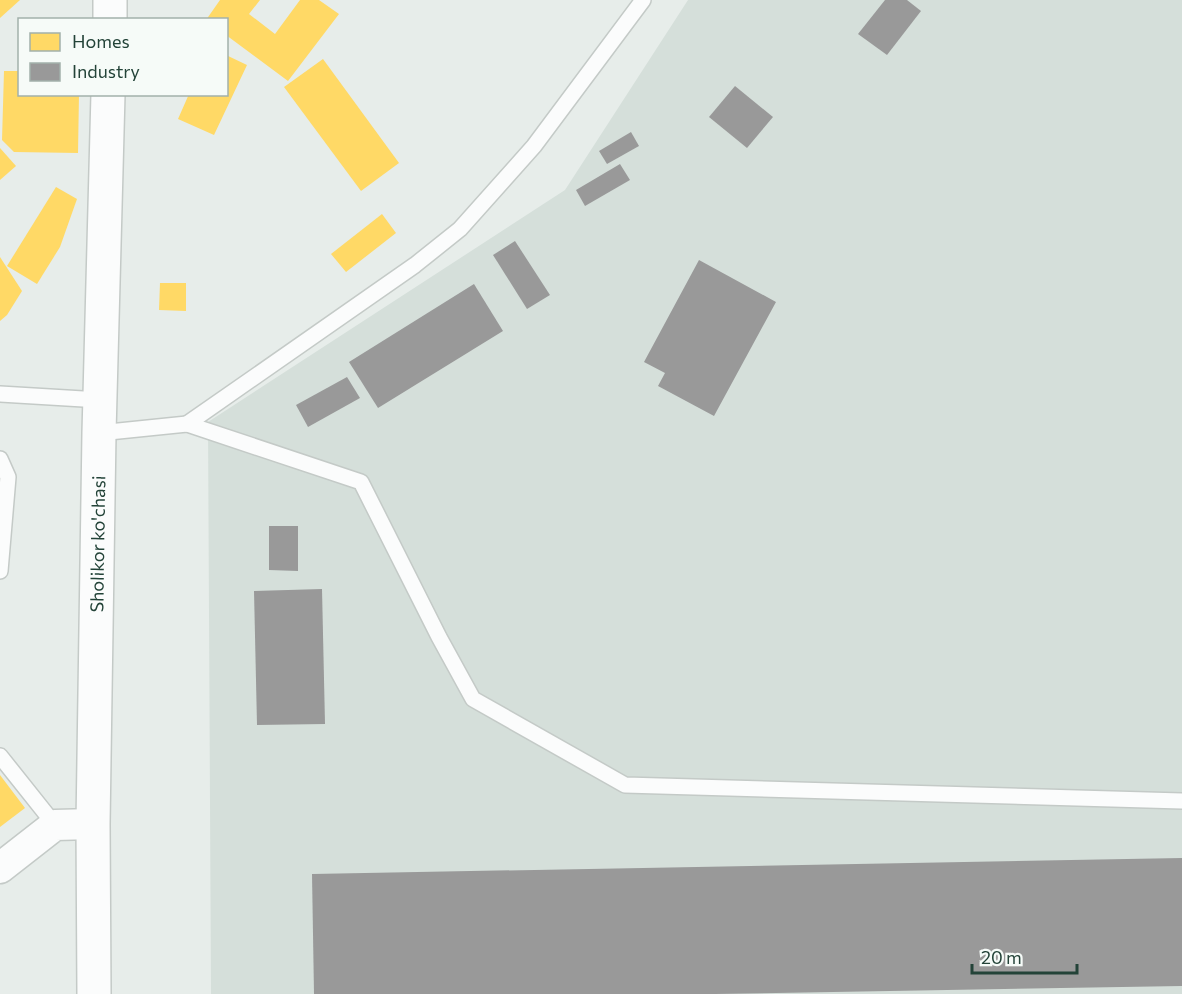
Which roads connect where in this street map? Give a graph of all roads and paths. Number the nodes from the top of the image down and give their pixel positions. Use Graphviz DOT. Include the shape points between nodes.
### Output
graph roads {
  1 [pos="110,0"];
  2 [pos="643,0"];
  3 [pos="110,18"];
  4 [pos="108,96"];
  5 [pos="0,394"];
  6 [pos="100,400"];
  7 [pos="187,424"];
  8 [pos="99,433"];
  9 [pos="0,459"];
  10 [pos="0,571"];
  11 [pos="0,756"];
  12 [pos="1182,801"];
  13 [pos="93,824"];
  14 [pos="55,825"];
  15 [pos="0,868"];
  16 [pos="94,994"];
  1 -- 3 [label="street"];
  2 -- 7 [label="lane" via="534,146 460,229 415,266"];
  4 -- 6 [label="street, Sholikor ko'chasi"];
  5 -- 6 [label="lane"];
  6 -- 8 [label="street, Sholikor ko'chasi"];
  7 -- 8 [label="lane"];
  7 -- 12 [label="lane" via="361,482 472,699 625,785"];
  8 -- 13 [label="street, Sholikor ko'chasi"];
  9 -- 10 [label="lane" via="8,477"];
  11 -- 14 [label="lane"];
  13 -- 14 [label="street"];
  13 -- 16 [label="street, Sholikor ko'chasi"];
  14 -- 15 [label="street"];
}
